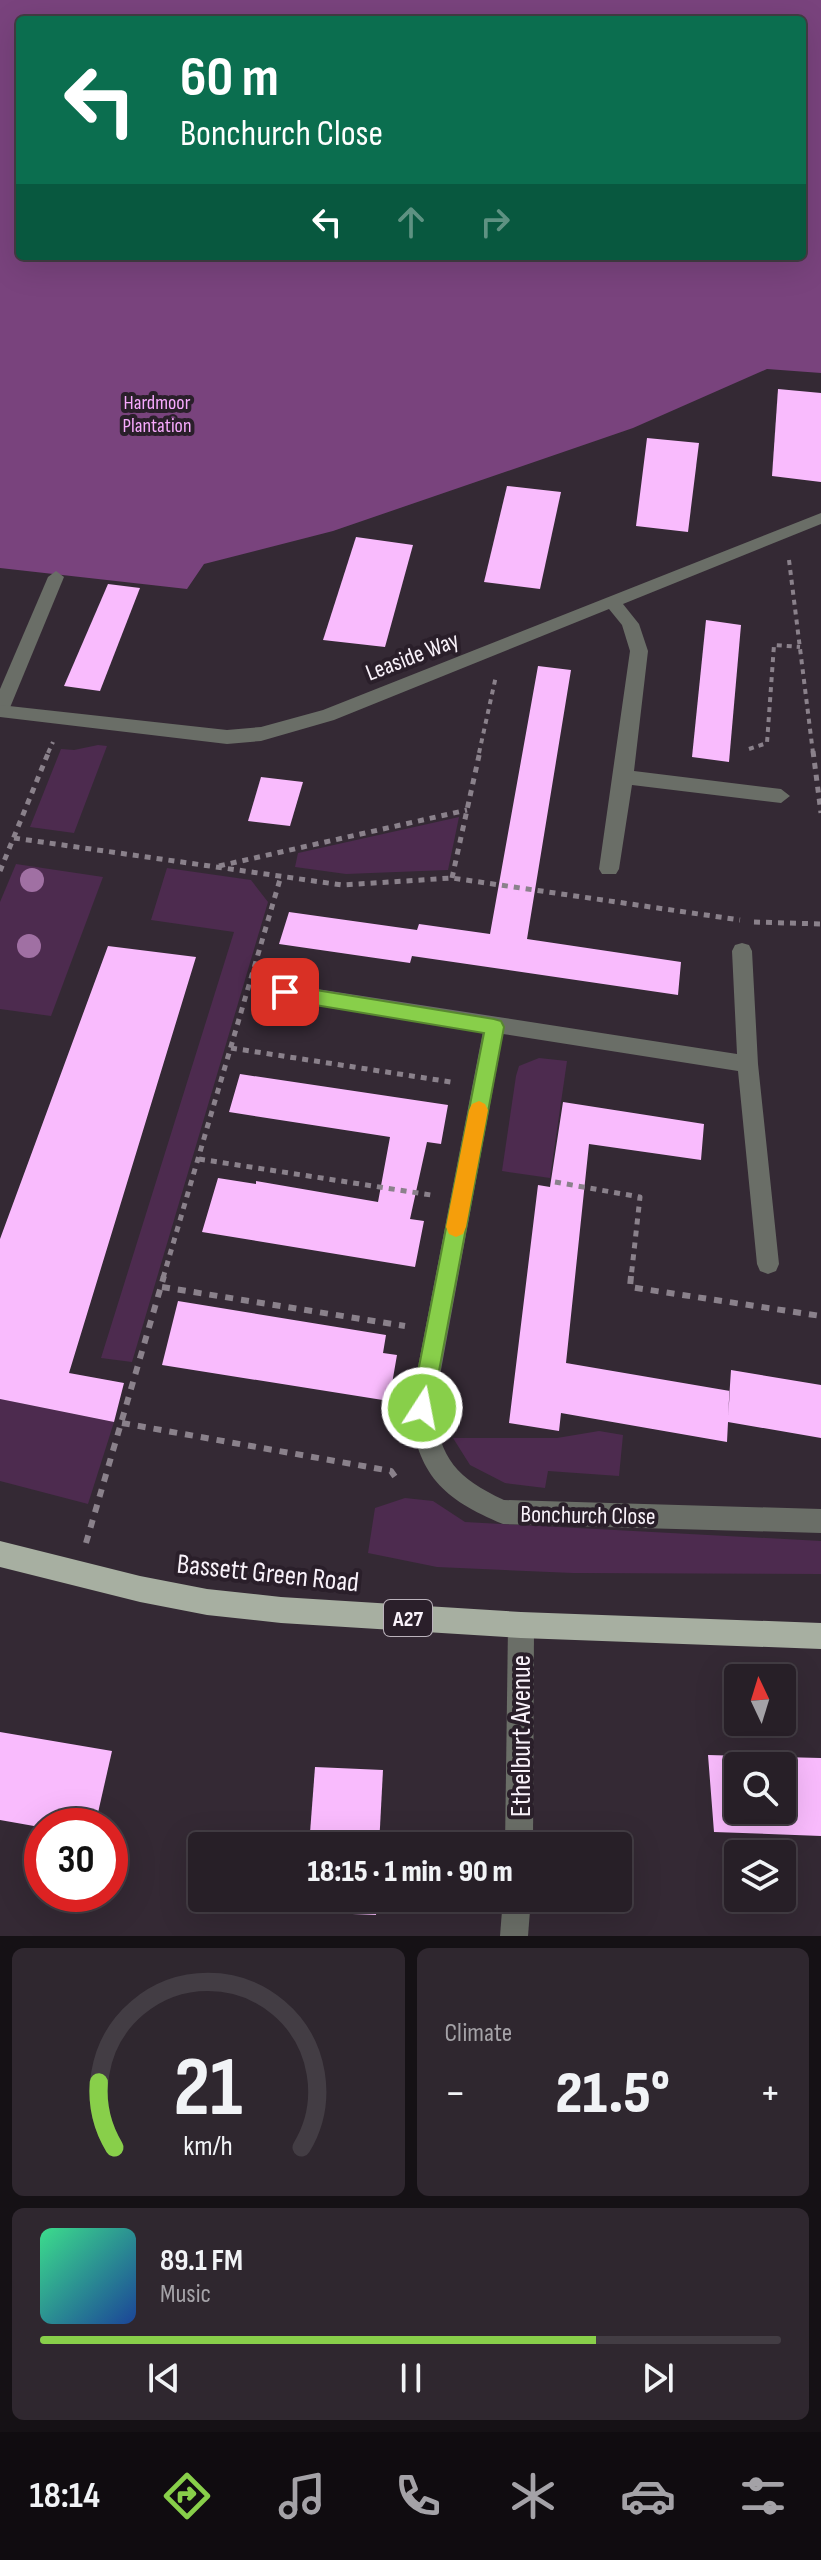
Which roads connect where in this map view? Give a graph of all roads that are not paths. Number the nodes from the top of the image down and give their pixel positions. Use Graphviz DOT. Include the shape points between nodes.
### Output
graph roads {
  1 [pos="821,518"];
  2 [pos="56,577"];
  3 [pos="612,603"];
  4 [pos="0,710"];
  5 [pos="624,777"];
  6 [pos="781,796"];
  7 [pos="609,869"];
  8 [pos="742,951"];
  9 [pos="285,992"];
  10 [pos="494,1027"];
  11 [pos="748,1064"];
  12 [pos="768,1264"];
  13 [pos="821,1521"];
  14 [pos="0,1554"];
  15 [pos="521,1625"];
  16 [pos="821,1636"];
  17 [pos="519,1832"];
  18 [pos="516,1912"];
  19 [pos="514,1936"];
  1 -- 3 [label="street, Leaside Way"];
  2 -- 4 [label="street"];
  3 -- 4 [label="street, Leaside Way" via="328,715 261,734 189,734"];
  3 -- 5 [label="street" via="636,631 639,651"];
  5 -- 6 [label="street"];
  5 -- 7 [label="street"];
  8 -- 11 [label="street"];
  9 -- 10 [label="street"];
  10 -- 11 [label="street"];
  10 -- 13 [label="street, Bonchurch Close" via="422,1408 432,1461 444,1478 472,1499 503,1512"];
  11 -- 12 [label="street"];
  14 -- 15 [label="main road, Bassett Green Road / A27" via="207,1602"];
  15 -- 16 [label="main road, Bassett Green Road / A27"];
  15 -- 17 [label="street, Ethelburt Avenue"];
  18 -- 19 [label="street"];
}
